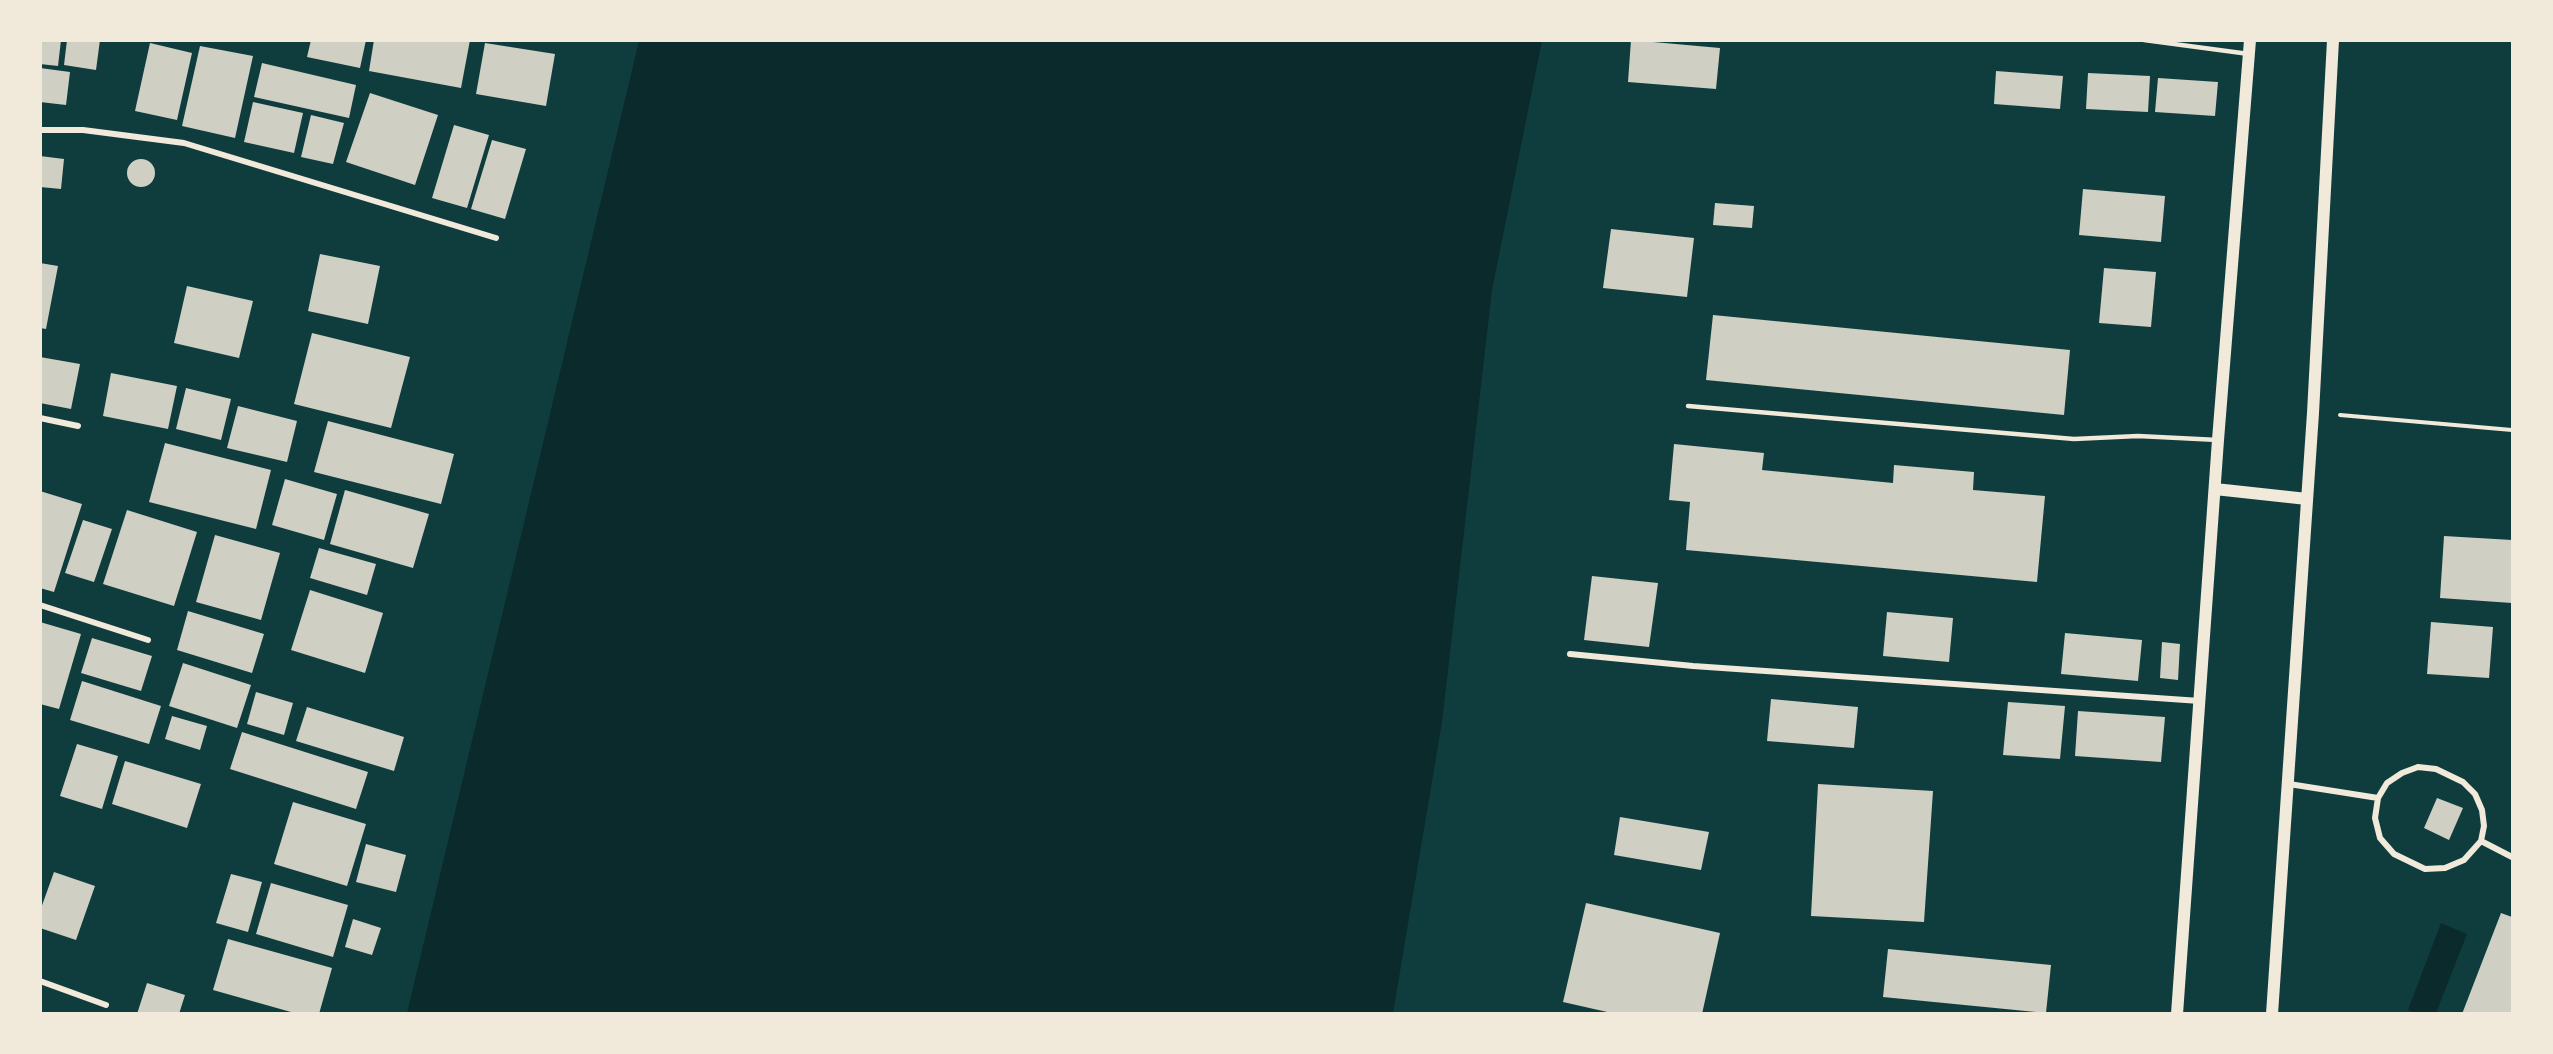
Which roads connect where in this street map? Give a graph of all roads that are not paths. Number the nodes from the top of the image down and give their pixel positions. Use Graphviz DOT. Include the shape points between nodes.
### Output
graph roads {
  1 [pos="2144,40"];
  2 [pos="2250,40"];
  3 [pos="2333,40"];
  4 [pos="2249,54"];
  5 [pos="40,130"];
  6 [pos="496,238"];
  7 [pos="1688,406"];
  8 [pos="40,418"];
  9 [pos="78,426"];
  10 [pos="2218,440"];
  11 [pos="2215,489"];
  12 [pos="2307,499"];
  13 [pos="40,605"];
  14 [pos="148,640"];
  15 [pos="1570,654"];
  16 [pos="2200,700"];
  17 [pos="2289,784"];
  18 [pos="2378,798"];
  19 [pos="2481,840"];
  20 [pos="2512,856"];
  21 [pos="40,981"];
  22 [pos="106,1005"];
  23 [pos="2177,1014"];
  24 [pos="2272,1014"];
  1 -- 4 [label="lane"];
  2 -- 4 [label="main road"];
  3 -- 12 [label="main road"];
  4 -- 10 [label="main road"];
  5 -- 6 [label="street" via="83,130 184,143"];
  7 -- 10 [label="lane" via="2074,439 2138,436"];
  8 -- 9 [label="street"];
  10 -- 11 [label="main road"];
  11 -- 12 [label="main road"];
  11 -- 16 [label="main road"];
  12 -- 17 [label="main road"];
  13 -- 14 [label="street"];
  15 -- 16 [label="street" via="1705,667"];
  16 -- 23 [label="main road"];
  17 -- 18 [label="street"];
  17 -- 24 [label="main road"];
  18 -- 19 [label="street" via="2375,818 2380,838 2394,854 2425,869 2445,868 2464,860"];
  18 -- 19 [label="street" via="2387,783 2402,773 2418,767 2436,769 2463,782 2475,794 2482,810"];
  19 -- 20 [label="street"];
  21 -- 22 [label="street"];
}
